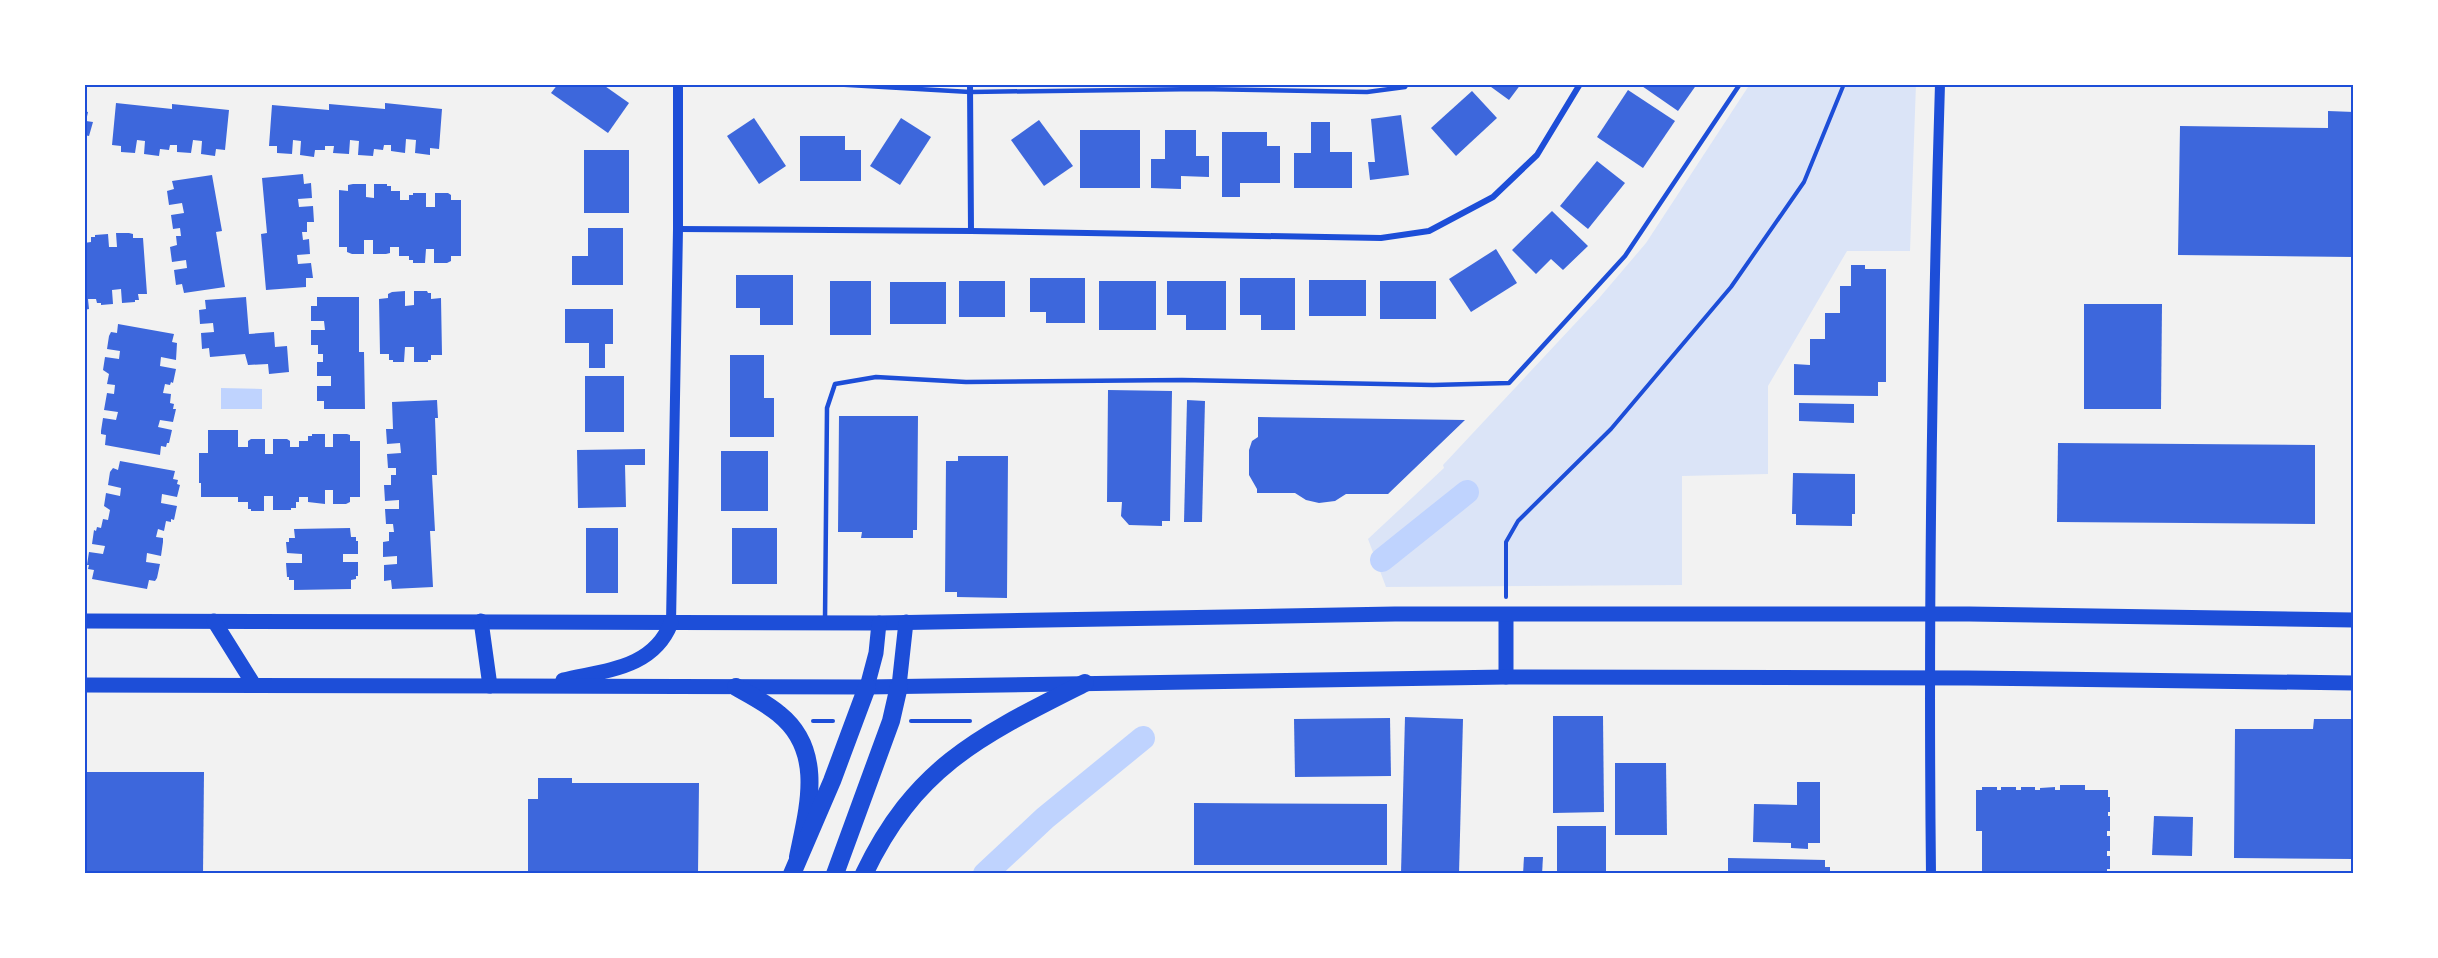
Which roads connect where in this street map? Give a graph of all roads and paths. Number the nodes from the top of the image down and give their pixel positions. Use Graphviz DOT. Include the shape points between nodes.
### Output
graph roads {
  1 [pos="678,84"];
  2 [pos="831,84"];
  3 [pos="970,84"];
  4 [pos="1407,84"];
  5 [pos="1580,84"];
  6 [pos="1740,84"];
  7 [pos="1844,84"];
  8 [pos="1940,84"];
  9 [pos="970,92"];
  10 [pos="678,229"];
  11 [pos="971,231"];
  12 [pos="1930,614"];
  13 [pos="1506,615"];
  14 [pos="2354,620"];
  15 [pos="84,621"];
  16 [pos="214,621"];
  17 [pos="481,621"];
  18 [pos="906,622"];
  19 [pos="671,623"];
  20 [pos="825,623"];
  21 [pos="879,623"];
  22 [pos="1506,676"];
  23 [pos="1929,678"];
  24 [pos="1084,683"];
  25 [pos="2354,683"];
  26 [pos="84,685"];
  27 [pos="254,685"];
  28 [pos="490,686"];
  29 [pos="537,686"];
  30 [pos="899,686"];
  31 [pos="736,687"];
  32 [pos="867,687"];
  33 [pos="839,721"];
  34 [pos="911,721"];
  35 [pos="977,721"];
  36 [pos="805,722"];
  37 [pos="795,866"];
  38 [pos="835,874"];
  39 [pos="864,874"];
  40 [pos="1931,874"];
  1 -- 10 [label="street"];
  2 -- 9 [label="lane"];
  3 -- 9 [label="street"];
  4 -- 9 [label="lane" via="1368,92"];
  5 -- 11 [label="street" via="1537,155 1493,197 1430,231 1381,238"];
  6 -- 20 [label="lane" via="1625,256 1509,383 966,382 876,377 835,384 827,408"];
  7 -- 13 [label="path" via="1804,182 1731,287 1611,429 1518,521 1506,542"];
  8 -- 12 [label="street"];
  9 -- 11 [label="street"];
  10 -- 11 [label="street"];
  10 -- 19 [label="street"];
  12 -- 13 [label="main road"];
  12 -- 14 [label="main road"];
  12 -- 23 [label="street"];
  13 -- 18 [label="main road"];
  13 -- 22 [label="main road"];
  15 -- 16 [label="main road"];
  16 -- 17 [label="main road"];
  16 -- 27 [label="main road"];
  17 -- 19 [label="main road"];
  17 -- 28 [label="main road"];
  18 -- 21 [label="main road"];
  18 -- 30 [label="main road"];
  19 -- 20 [label="main road"];
  19 -- 29 [label="main road" via="659,645 630,665"];
  20 -- 21 [label="main road"];
  21 -- 32 [label="main road"];
  22 -- 23 [label="main road"];
  22 -- 24 [label="main road"];
  23 -- 25 [label="main road"];
  23 -- 40 [label="street"];
  24 -- 30 [label="main road"];
  24 -- 39 [label="highway" via="991,732 927,780 893,822"];
  26 -- 27 [label="main road"];
  27 -- 28 [label="main road"];
  28 -- 29 [label="main road"];
  29 -- 31 [label="main road"];
  30 -- 32 [label="main road"];
  30 -- 38 [label="highway" via="891,721"];
  31 -- 32 [label="main road"];
  31 -- 37 [label="highway" via="780,714 802,745 810,797"];
  32 -- 37 [label="highway"];
  33 -- 36 [label="path"];
  34 -- 35 [label="path"];
}
